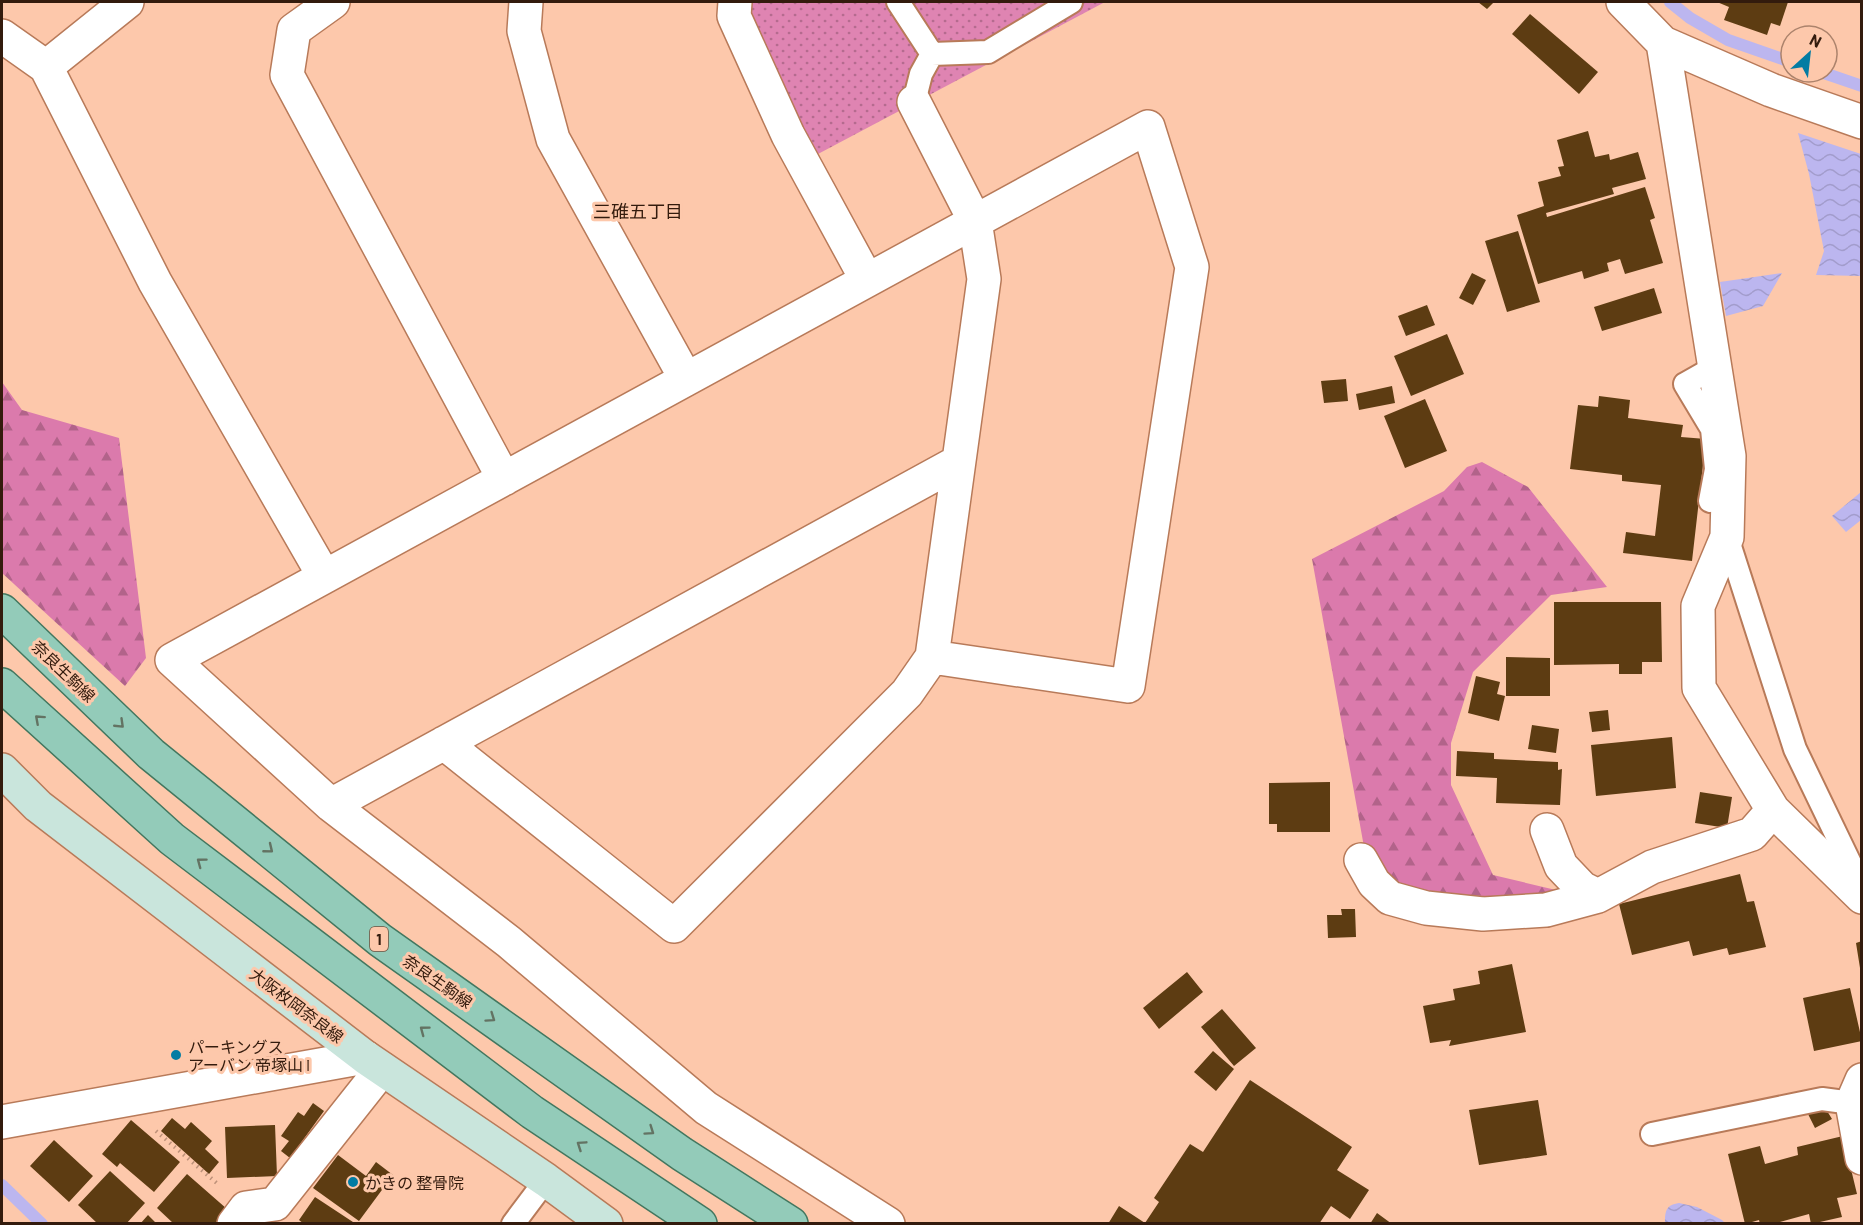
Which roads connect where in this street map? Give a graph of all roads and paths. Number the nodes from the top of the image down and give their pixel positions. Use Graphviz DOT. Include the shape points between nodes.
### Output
graph roads {
  1 [pos="127,2"];
  2 [pos="333,2"];
  3 [pos="526,2"];
  4 [pos="735,2"];
  5 [pos="898,2"];
  6 [pos="1071,2"];
  7 [pos="1623,2"];
  8 [pos="2,36"];
  9 [pos="1663,43"];
  10 [pos="932,54"];
  11 [pos="46,67"];
  12 [pos="914,102"];
  13 [pos="1862,122"];
  14 [pos="975,221"];
  15 [pos="867,280"];
  16 [pos="1715,367"];
  17 [pos="686,379"];
  18 [pos="958,462"];
  19 [pos="504,479"];
  20 [pos="1710,501"];
  21 [pos="1727,537"];
  22 [pos="324,576"];
  23 [pos="2,611"];
  24 [pos="932,657"];
  25 [pos="2,685"];
  26 [pos="444,743"];
  27 [pos="2,770"];
  28 [pos="331,805"];
  29 [pos="1773,810"];
  30 [pos="1547,830"];
  31 [pos="1361,860"];
  32 [pos="1862,888"];
  33 [pos="1598,896"];
  34 [pos="1862,897"];
  35 [pos="374,1063"];
  36 [pos="1857,1091"];
  37 [pos="119,1100"];
  38 [pos="2,1122"];
  39 [pos="1652,1134"];
  40 [pos="1862,1158"];
  41 [pos="546,1180"];
  42 [pos="240,1216"];
  43 [pos="513,1224"];
  44 [pos="606,1224"];
  45 [pos="700,1224"];
  46 [pos="791,1224"];
  47 [pos="888,1224"];
  1 -- 11 [label="street"];
  2 -- 19 [label="street" via="294,30 287,75"];
  3 -- 17 [label="street" via="524,31 553,139"];
  4 -- 15 [label="street" via="734,16 788,135"];
  5 -- 10 [label="lane"];
  6 -- 10 [label="lane" via="988,52"];
  7 -- 9 [label="street"];
  8 -- 11 [label="street"];
  9 -- 13 [label="street" via="1771,90"];
  9 -- 16 [label="street"];
  10 -- 12 [label="lane" via="921,74"];
  11 -- 22 [label="street" via="155,282"];
  12 -- 14 [label="street"];
  14 -- 15 [label="street"];
  14 -- 18 [label="street" via="984,279"];
  14 -- 24 [label="street" via="1148,127 1192,267 1128,686"];
  15 -- 17 [label="street"];
  16 -- 20 [label="lane" via="1685,384 1712,429 1716,469"];
  16 -- 21 [label="street" via="1729,456"];
  17 -- 19 [label="street"];
  18 -- 24 [label="street"];
  18 -- 26 [label="street"];
  19 -- 22 [label="street"];
  21 -- 29 [label="street" via="1698,606 1699,688"];
  21 -- 32 [label="lane" via="1795,749"];
  22 -- 28 [label="street" via="172,660"];
  23 -- 46 [label="main road, 奈良生駒線 / 1, one-way" via="151,754 380,940 682,1154"];
  24 -- 26 [label="street" via="907,693 674,926"];
  45 -- 25 [label="main road, one-way" via="532,1112 172,839"];
  26 -- 28 [label="street"];
  27 -- 35 [label="main road, 大阪枚岡奈良線" via="38,806"];
  28 -- 47 [label="street" via="509,942 706,1108"];
  29 -- 33 [label="street" via="1752,834 1652,867"];
  29 -- 34 [label="street"];
  30 -- 33 [label="street" via="1561,866 1582,888"];
  31 -- 33 [label="street" via="1374,883 1390,898 1426,908 1483,914 1546,910"];
  35 -- 37 [label="street"];
  35 -- 41 [label="main road, 大阪枚岡奈良線"];
  35 -- 42 [label="street" via="275,1204"];
  36 -- 39 [label="lane"];
  36 -- 40 [label="street"];
  37 -- 38 [label="street"];
  37 -- 42 [label="path"];
  41 -- 43 [label="lane"];
  41 -- 44 [label="main road, 大阪枚岡奈良線"];
}
